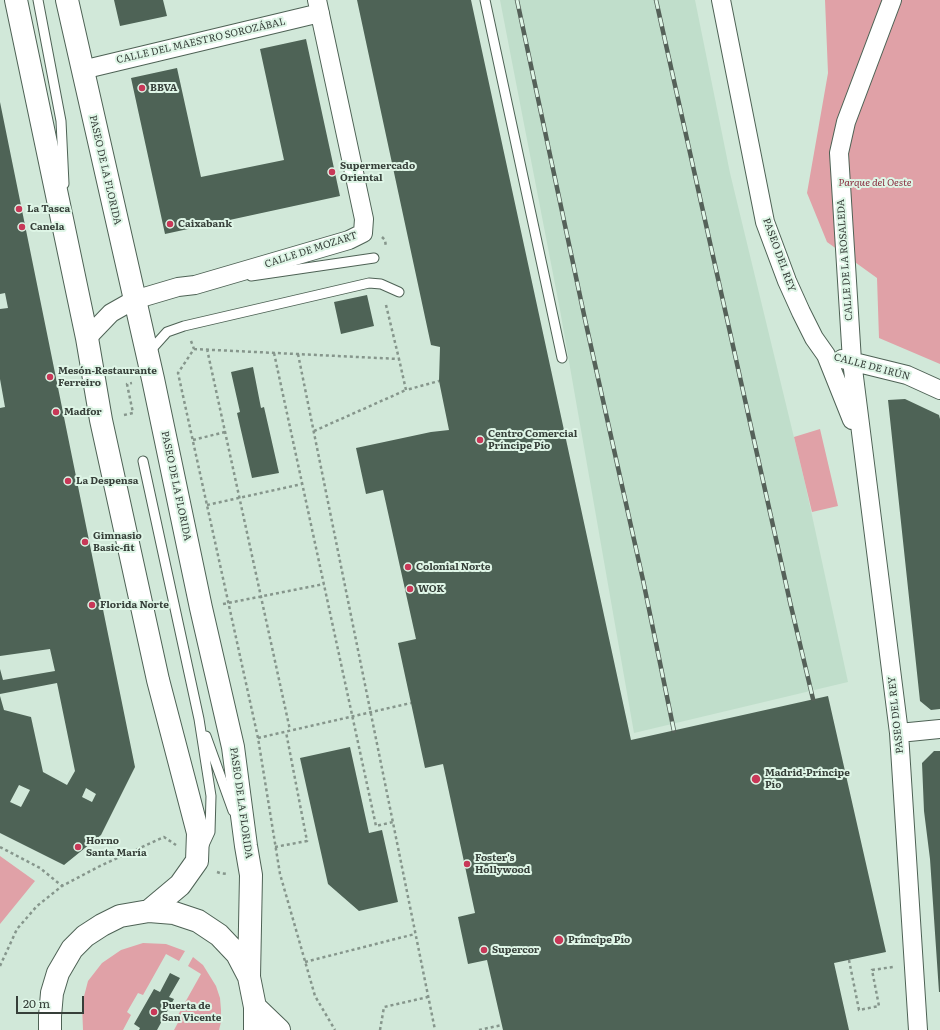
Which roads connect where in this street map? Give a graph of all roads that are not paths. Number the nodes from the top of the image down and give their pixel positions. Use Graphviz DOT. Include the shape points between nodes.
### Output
graph roads {
  1 [pos="16,0"];
  2 [pos="38,0"];
  3 [pos="67,0"];
  4 [pos="485,0"];
  5 [pos="721,0"];
  6 [pos="892,0"];
  7 [pos="319,6"];
  8 [pos="82,70"];
  9 [pos="66,239"];
  10 [pos="374,258"];
  11 [pos="196,285"];
  12 [pos="399,292"];
  13 [pos="134,300"];
  14 [pos="87,338"];
  15 [pos="147,354"];
  16 [pos="826,355"];
  17 [pos="562,358"];
  18 [pos="852,361"];
  19 [pos="940,390"];
  20 [pos="864,451"];
  21 [pos="142,461"];
  22 [pos="199,719"];
  23 [pos="940,729"];
  24 [pos="899,733"];
  25 [pos="246,846"];
  26 [pos="198,861"];
  27 [pos="148,911"];
  28 [pos="249,977"];
  29 [pos="915,981"];
  30 [pos="255,1007"];
  31 [pos="50,1030"];
  32 [pos="255,1030"];
  33 [pos="279,1030"];
  34 [pos="905,1030"];
  35 [pos="918,1030"];
  1 -- 9 [label="main road"];
  2 -- 9 [label="lane" via="61,121"];
  3 -- 8 [label="main road, PASEO DE LA FLORIDA"];
  4 -- 17 [label="lane"];
  5 -- 16 [label="street, PASEO DEL REY" via="765,222 786,281 814,338"];
  6 -- 18 [label="street, CALLE DE LA ROSALEDA" via="846,122 839,153"];
  7 -- 8 [label="street, CALLE DEL MAESTRO SOROZÁBAL"];
  7 -- 11 [label="street, CALLE DE MOZART" via="364,219 363,233 350,240"];
  8 -- 13 [label="main road, PASEO DE LA FLORIDA"];
  9 -- 14 [label="main road"];
  10 -- 11 [label="lane"];
  11 -- 13 [label="street, CALLE DE MOZART" via="178,287"];
  12 -- 15 [label="lane" via="381,284 369,283 184,326 167,332"];
  13 -- 14 [label="street, CALLE DE MOZART" via="111,313"];
  13 -- 15 [label="main road, PASEO DE LA FLORIDA"];
  14 -- 26 [label="main road" via="101,420 158,680 198,833"];
  15 -- 25 [label="main road, PASEO DE LA FLORIDA" via="233,747"];
  16 -- 18 [label="street, CALLE DE IRÚN"];
  16 -- 20 [label="street, PASEO DEL REY"];
  18 -- 19 [label="street, CALLE DE IRÚN" via="907,375"];
  18 -- 20 [label="street, PASEO DEL REY"];
  20 -- 24 [label="street, PASEO DEL REY"];
  21 -- 22 [label="lane"];
  22 -- 25 [label="lane"];
  22 -- 26 [label="lane" via="211,796 210,832"];
  23 -- 24 [label="street"];
  24 -- 29 [label="street, PASEO DEL REY"];
  25 -- 28 [label="main road, PASEO DE LA FLORIDA" via="251,875"];
  26 -- 27 [label="main road" via="180,885"];
  27 -- 28 [label="main road" via="174,913 198,921 209,928 237,954"];
  27 -- 31 [label="main road" via="120,916 102,924 72,949 58,972 52,993"];
  28 -- 30 [label="main road"];
  29 -- 34 [label="street, PASEO DEL REY"];
  29 -- 35 [label="street, PASEO DEL REY"];
  30 -- 32 [label="main road"];
  30 -- 33 [label="main road"];
}
